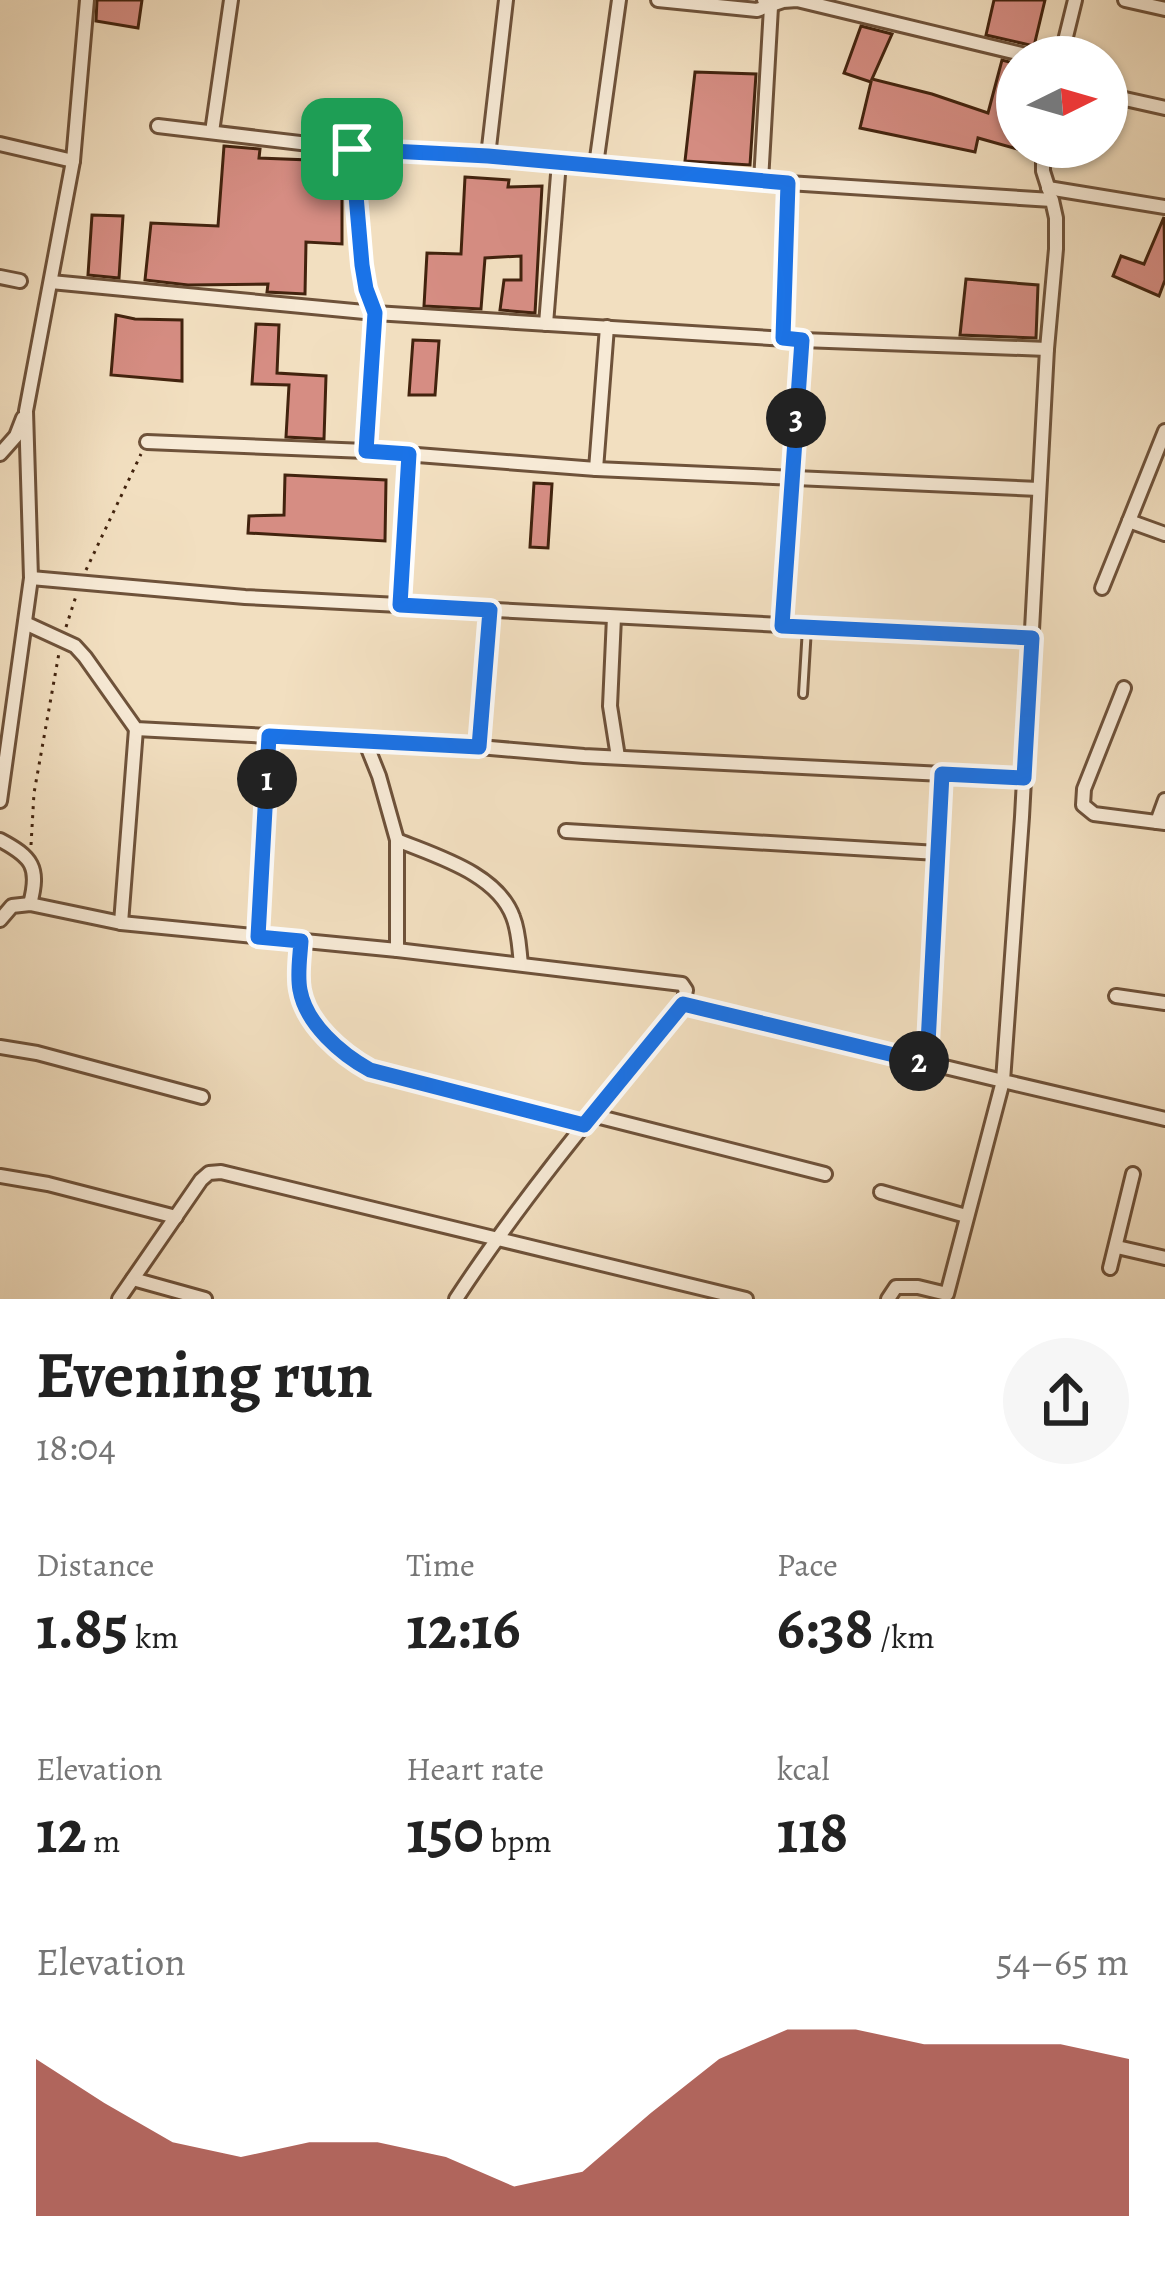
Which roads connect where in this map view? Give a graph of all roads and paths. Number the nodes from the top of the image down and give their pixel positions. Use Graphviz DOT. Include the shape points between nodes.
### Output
graph roads {
  1 [pos="87,0"];
  2 [pos="231,0"];
  3 [pos="506,0"];
  4 [pos="619,0"];
  5 [pos="658,0"];
  6 [pos="1075,0"];
  7 [pos="1125,0"];
  8 [pos="718,3"];
  9 [pos="767,3"];
  10 [pos="1165,9"];
  11 [pos="1066,36"];
  12 [pos="996,48"];
  13 [pos="1128,99"];
  14 [pos="1165,108"];
  15 [pos="158,126"];
  16 [pos="212,132"];
  17 [pos="0,144"];
  18 [pos="352,149"];
  19 [pos="488,156"];
  20 [pos="73,161"];
  21 [pos="559,163"];
  22 [pos="596,165"];
  23 [pos="1043,168"];
  24 [pos="761,181"];
  25 [pos="788,183"];
  26 [pos="1050,194"];
  27 [pos="1165,207"];
  28 [pos="0,277"];
  29 [pos="20,281"];
  30 [pos="51,282"];
  31 [pos="375,313"];
  32 [pos="546,324"];
  33 [pos="607,327"];
  34 [pos="783,338"];
  35 [pos="802,340"];
  36 [pos="1047,349"];
  37 [pos="26,411"];
  38 [pos="1165,431"];
  39 [pos="147,442"];
  40 [pos="366,451"];
  41 [pos="0,454"];
  42 [pos="409,454"];
  43 [pos="596,469"];
  44 [pos="792,478"];
  45 [pos="1039,489"];
  46 [pos="1130,521"];
  47 [pos="1165,534"];
  48 [pos="31,578"];
  49 [pos="1102,588"];
  50 [pos="400,605"];
  51 [pos="490,610"];
  52 [pos="614,617"];
  53 [pos="25,623"];
  54 [pos="782,626"];
  55 [pos="807,628"];
  56 [pos="1032,638"];
  57 [pos="1124,688"];
  58 [pos="803,694"];
  59 [pos="136,728"];
  60 [pos="269,736"];
  61 [pos="364,741"];
  62 [pos="479,747"];
  63 [pos="618,758"];
  64 [pos="942,774"];
  65 [pos="1024,778"];
  66 [pos="1165,800"];
  67 [pos="0,801"];
  68 [pos="1161,823"];
  69 [pos="566,831"];
  70 [pos="0,840"];
  71 [pos="397,840"];
  72 [pos="938,853"];
  73 [pos="30,904"];
  74 [pos="0,920"];
  75 [pos="121,922"];
  76 [pos="258,937"];
  77 [pos="301,941"];
  78 [pos="397,950"];
  79 [pos="521,964"];
  80 [pos="1116,996"];
  81 [pos="1165,1003"];
  82 [pos="683,1004"];
  83 [pos="0,1047"];
  84 [pos="927,1063"];
  85 [pos="1003,1081"];
  86 [pos="202,1097"];
  87 [pos="1165,1118"];
  88 [pos="588,1120"];
  89 [pos="825,1174"];
  90 [pos="1133,1174"];
  91 [pos="0,1176"];
  92 [pos="880,1192"];
  93 [pos="965,1216"];
  94 [pos="176,1217"];
  95 [pos="496,1238"];
  96 [pos="1117,1247"];
  97 [pos="1165,1258"];
  98 [pos="1110,1268"];
  99 [pos="133,1279"];
  100 [pos="952,1296"];
  101 [pos="119,1299"];
  102 [pos="206,1299"];
  103 [pos="456,1299"];
  104 [pos="746,1299"];
  105 [pos="888,1299"];
  1 -- 20 [label="street"];
  2 -- 16 [label="street"];
  3 -- 19 [label="street"];
  4 -- 22 [label="street"];
  5 -- 8 [label="street"];
  6 -- 11 [label="street"];
  7 -- 10 [label="street"];
  8 -- 9 [label="street" via="757,10"];
  9 -- 12 [label="street" via="797,1"];
  9 -- 24 [label="street"];
  13 -- 14 [label="street"];
  15 -- 16 [label="street"];
  16 -- 18 [label="street"];
  17 -- 20 [label="street"];
  18 -- 19 [label="street"];
  18 -- 31 [label="street" via="362,265"];
  19 -- 21 [label="street"];
  20 -- 30 [label="street"];
  21 -- 22 [label="street"];
  21 -- 32 [label="street"];
  22 -- 24 [label="street"];
  23 -- 26 [label="street"];
  24 -- 25 [label="street"];
  25 -- 26 [label="street"];
  25 -- 34 [label="street"];
  26 -- 27 [label="street"];
  26 -- 36 [label="street" via="1056,218"];
  28 -- 29 [label="street"];
  30 -- 31 [label="street"];
  30 -- 37 [label="street"];
  31 -- 32 [label="street"];
  31 -- 40 [label="street"];
  32 -- 33 [label="street"];
  33 -- 34 [label="street"];
  33 -- 43 [label="street"];
  34 -- 35 [label="street"];
  35 -- 36 [label="street"];
  35 -- 44 [label="street"];
  36 -- 45 [label="street"];
  37 -- 41 [label="street"];
  37 -- 48 [label="street"];
  38 -- 46 [label="street"];
  39 -- 40 [label="street"];
  40 -- 42 [label="street"];
  42 -- 43 [label="street"];
  42 -- 50 [label="street"];
  43 -- 44 [label="street"];
  44 -- 45 [label="street"];
  44 -- 54 [label="street"];
  45 -- 56 [label="street"];
  46 -- 47 [label="street"];
  46 -- 49 [label="street"];
  48 -- 50 [label="street"];
  48 -- 53 [label="street"];
  50 -- 51 [label="street"];
  51 -- 52 [label="street"];
  51 -- 62 [label="street"];
  52 -- 54 [label="street"];
  52 -- 63 [label="street" via="610,706"];
  53 -- 59 [label="street" via="75,646"];
  53 -- 67 [label="street"];
  54 -- 55 [label="street"];
  55 -- 56 [label="street"];
  55 -- 58 [label="lane"];
  56 -- 65 [label="street"];
  57 -- 68 [label="street" via="1083,805 1094,814"];
  59 -- 60 [label="street"];
  59 -- 75 [label="street"];
  60 -- 61 [label="street"];
  60 -- 76 [label="street"];
  61 -- 62 [label="street"];
  61 -- 71 [label="street"];
  62 -- 63 [label="street"];
  63 -- 64 [label="street"];
  64 -- 65 [label="street"];
  64 -- 72 [label="street"];
  65 -- 85 [label="street"];
  66 -- 68 [label="street"];
  69 -- 72 [label="street"];
  70 -- 73 [label="street" via="30,861"];
  71 -- 78 [label="street"];
  71 -- 79 [label="street" via="502,896"];
  72 -- 84 [label="street"];
  73 -- 74 [label="street" via="12,906"];
  73 -- 75 [label="street"];
  75 -- 76 [label="street"];
  76 -- 77 [label="street"];
  77 -- 78 [label="street"];
  77 -- 88 [label="street" via="304,1005 358,1064"];
  78 -- 79 [label="street"];
  79 -- 82 [label="street" via="674,981 686,990"];
  80 -- 81 [label="street"];
  82 -- 84 [label="street"];
  82 -- 88 [label="street"];
  83 -- 86 [label="street"];
  84 -- 85 [label="street"];
  85 -- 87 [label="street"];
  85 -- 93 [label="street"];
  88 -- 89 [label="street"];
  88 -- 95 [label="street"];
  90 -- 96 [label="street"];
  91 -- 94 [label="street"];
  92 -- 93 [label="street"];
  93 -- 100 [label="street"];
  94 -- 95 [label="street" via="201,1180 221,1172"];
  94 -- 99 [label="street"];
  95 -- 103 [label="street"];
  95 -- 104 [label="street"];
  96 -- 97 [label="street"];
  96 -- 98 [label="street"];
  99 -- 101 [label="street"];
  99 -- 102 [label="street"];
  100 -- 105 [label="street" via="904,1286"];
}
